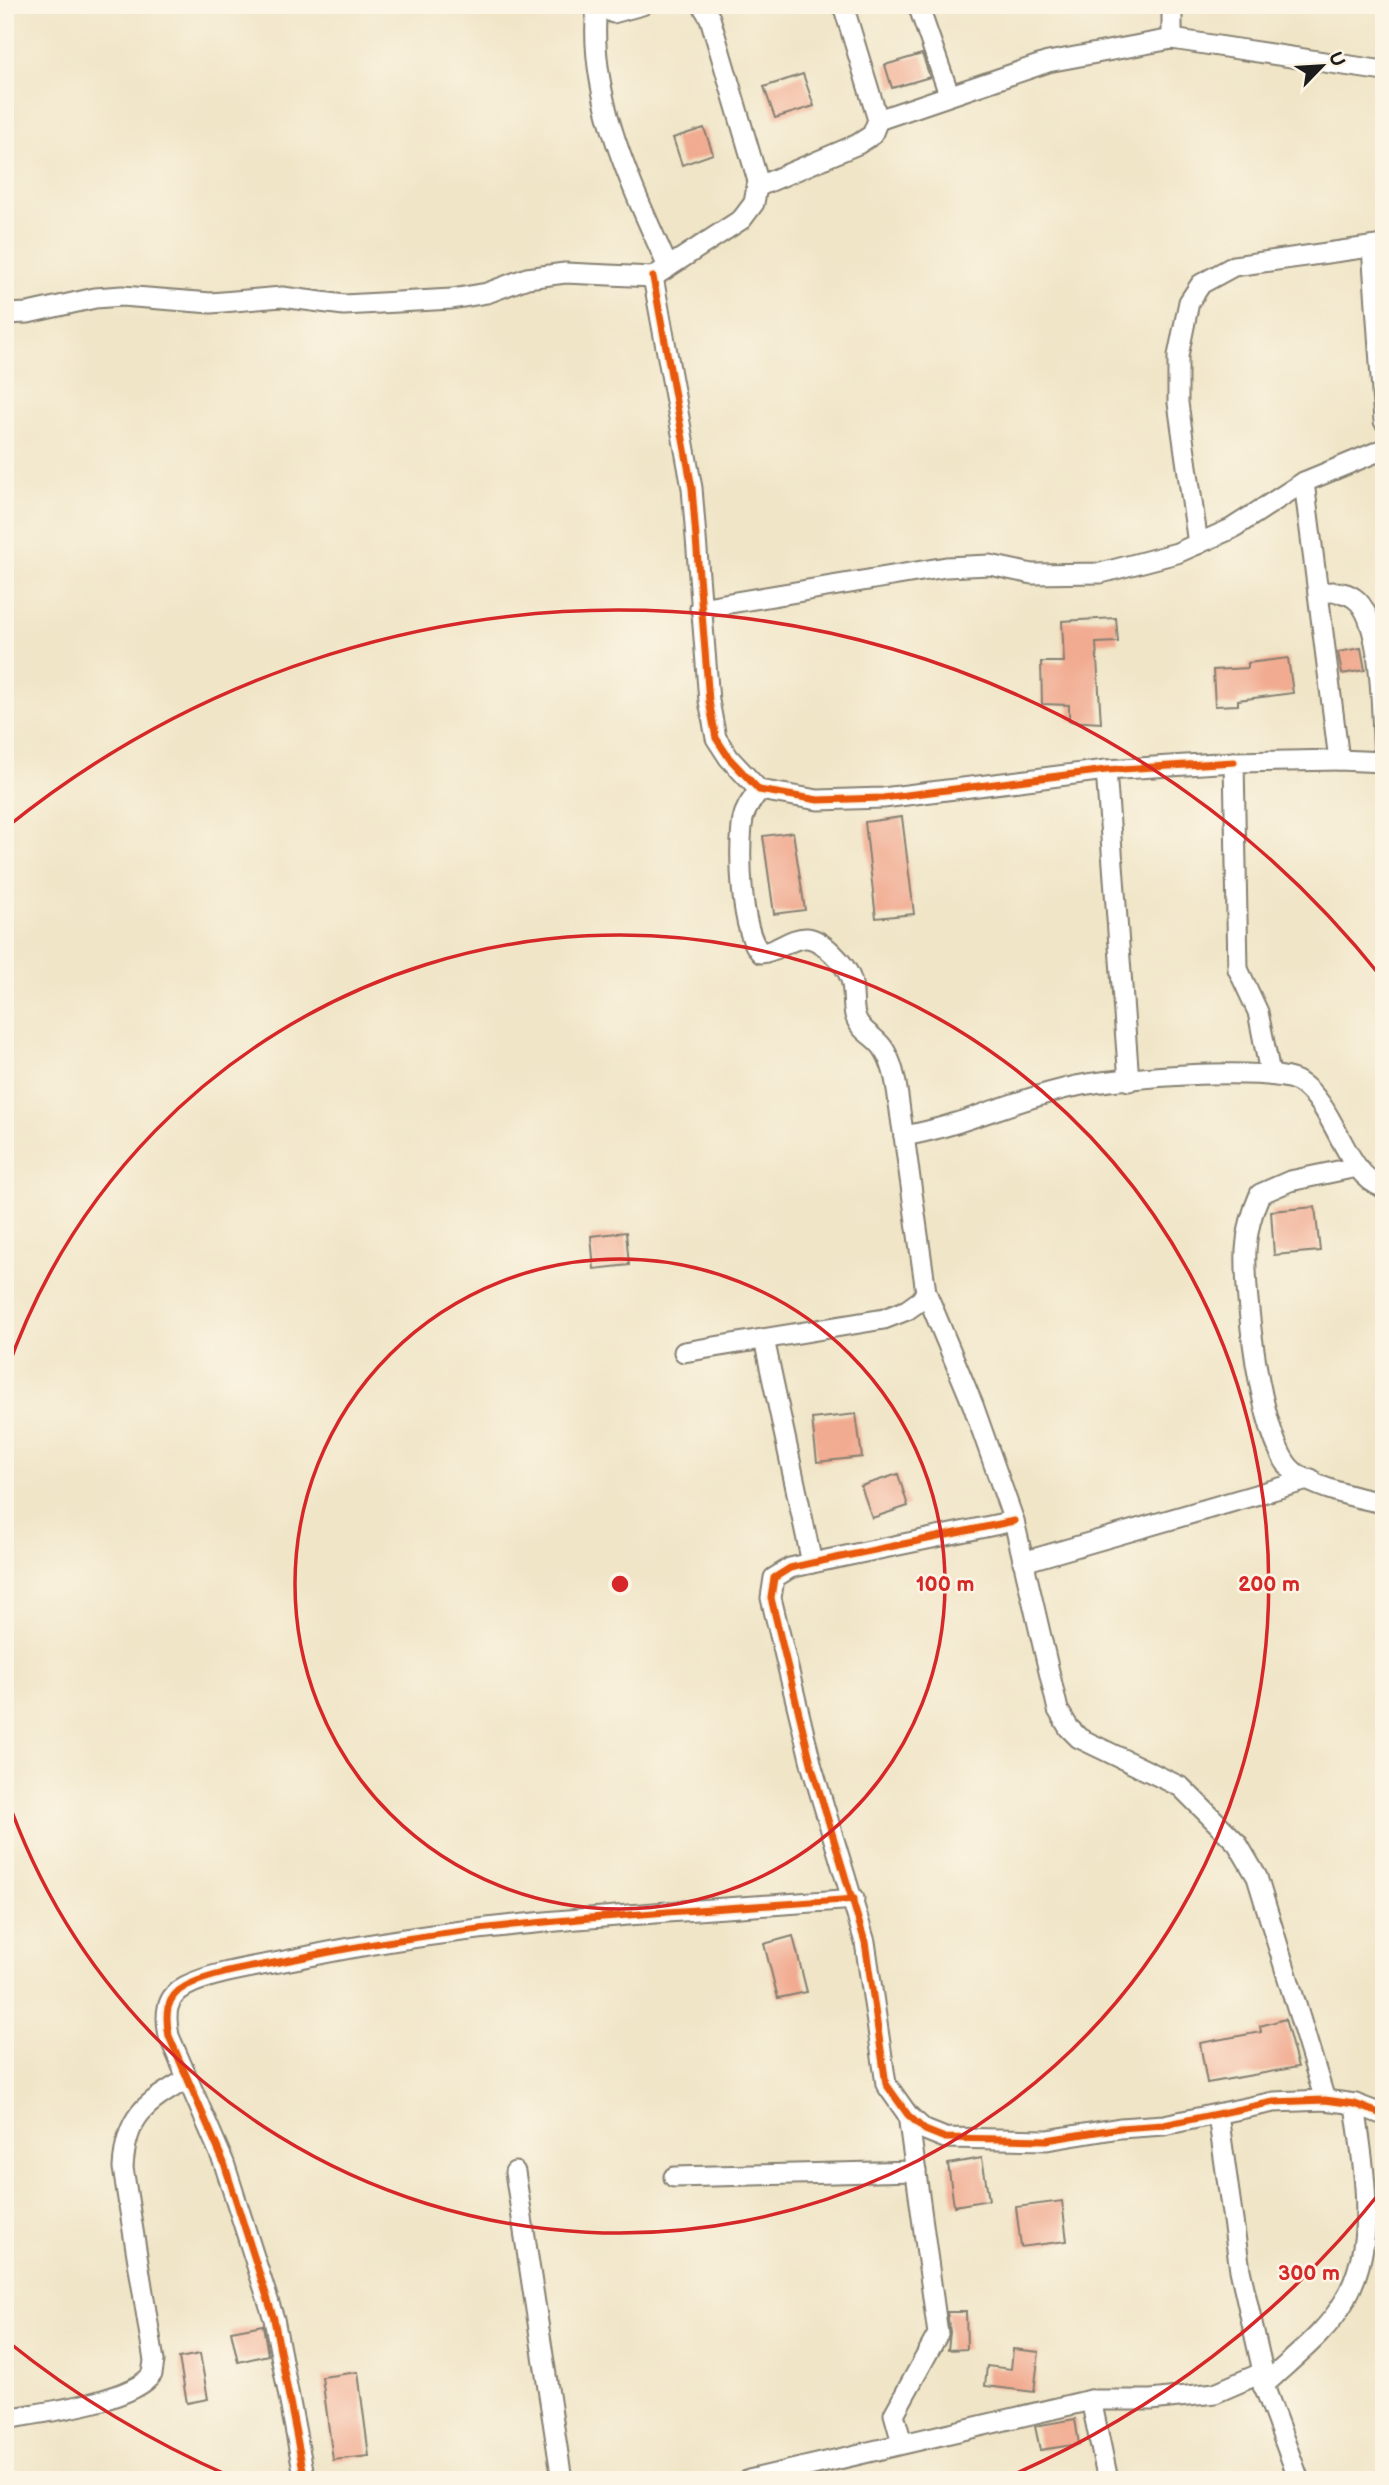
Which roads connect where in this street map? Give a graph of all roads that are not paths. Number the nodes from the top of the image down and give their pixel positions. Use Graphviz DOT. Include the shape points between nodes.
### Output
graph roads {
  1 [pos="598,5"];
  2 [pos="642,5"];
  3 [pos="702,5"];
  4 [pos="843,5"];
  5 [pos="918,5"];
  6 [pos="1172,5"];
  7 [pos="1172,39"];
  8 [pos="1384,71"];
  9 [pos="949,94"];
  10 [pos="878,120"];
  11 [pos="757,187"];
  12 [pos="1378,246"];
  13 [pos="660,272"];
  14 [pos="5,314"];
  15 [pos="1384,421"];
  16 [pos="1384,449"];
  17 [pos="1304,482"];
  18 [pos="1198,544"];
  19 [pos="1318,593"];
  20 [pos="700,608"];
  21 [pos="1384,755"];
  22 [pos="1339,760"];
  23 [pos="1234,762"];
  24 [pos="1384,762"];
  25 [pos="1106,769"];
  26 [pos="759,790"];
  27 [pos="1269,1073"];
  28 [pos="1129,1081"];
  29 [pos="904,1136"];
  30 [pos="1357,1167"];
  31 [pos="1384,1188"];
  32 [pos="926,1292"];
  33 [pos="764,1339"];
  34 [pos="684,1352"];
  35 [pos="1311,1479"];
  36 [pos="1384,1503"];
  37 [pos="1014,1521"];
  38 [pos="1023,1562"];
  39 [pos="812,1563"];
  40 [pos="854,1899"];
  41 [pos="187,2078"];
  42 [pos="1325,2100"];
  43 [pos="1355,2104"];
  44 [pos="908,2115"];
  45 [pos="1217,2115"];
  46 [pos="1384,2115"];
  47 [pos="916,2171"];
  48 [pos="515,2172"];
  49 [pos="674,2177"];
  50 [pos="1261,2380"];
  51 [pos="1091,2400"];
  52 [pos="5,2419"];
  53 [pos="902,2443"];
  54 [pos="305,2480"];
  55 [pos="562,2480"];
  56 [pos="749,2480"];
  57 [pos="1108,2480"];
  58 [pos="1299,2480"];
  1 -- 2 [label="street" via="613,13"];
  1 -- 13 [label="street" via="594,29 600,79"];
  3 -- 11 [label="street" via="710,18"];
  4 -- 10 [label="street"];
  5 -- 9 [label="street"];
  6 -- 7 [label="street"];
  7 -- 8 [label="street"];
  7 -- 9 [label="street" via="1048,62"];
  9 -- 10 [label="street"];
  10 -- 11 [label="street" via="872,135 858,144"];
  11 -- 13 [label="street" via="754,203 742,219"];
  12 -- 15 [label="street"];
  12 -- 18 [label="street" via="1234,266 1201,284 1189,302 1178,356 1178,403"];
  13 -- 14 [label="street" via="565,273 527,278 452,299 344,305 282,297 211,303 122,296"];
  13 -- 20 [label="street" via="692,488"];
  16 -- 17 [label="street"];
  17 -- 18 [label="street" via="1231,529"];
  17 -- 19 [label="street"];
  18 -- 20 [label="street" via="1101,573 1032,574 990,565 946,567"];
  19 -- 21 [label="street" via="1341,592 1365,609 1375,640"];
  19 -- 22 [label="street"];
  20 -- 26 [label="street" via="716,738"];
  22 -- 23 [label="street"];
  22 -- 24 [label="street"];
  23 -- 25 [label="street"];
  23 -- 27 [label="street" via="1238,969 1258,1012"];
  25 -- 26 [label="street" via="884,798 818,800"];
  25 -- 28 [label="street"];
  26 -- 29 [label="street" via="743,818 744,905 753,945 761,953 770,952 807,938 817,941 846,971 855,1015 890,1061"];
  27 -- 28 [label="street"];
  27 -- 30 [label="street" via="1299,1082 1325,1108"];
  28 -- 29 [label="street" via="1073,1086"];
  29 -- 32 [label="street"];
  30 -- 31 [label="street" via="1373,1184"];
  30 -- 35 [label="street" via="1269,1188 1260,1194 1252,1212 1248,1238 1248,1289 1261,1395 1281,1454 1291,1469"];
  32 -- 33 [label="street" via="921,1300 884,1319"];
  32 -- 37 [label="street"];
  33 -- 34 [label="street"];
  33 -- 39 [label="street"];
  35 -- 36 [label="street" via="1346,1496"];
  35 -- 38 [label="street"];
  37 -- 38 [label="street"];
  37 -- 39 [label="street"];
  38 -- 42 [label="street" via="1058,1710 1069,1728 1079,1738 1181,1787 1223,1825 1257,1877"];
  39 -- 40 [label="street" via="774,1578 771,1598 812,1767"];
  40 -- 41 [label="street" via="383,1940 236,1972 186,1986 169,2001 169,2036"];
  40 -- 44 [label="street" via="872,1975 886,2084"];
  41 -- 52 [label="street" via="148,2102 124,2143 123,2168 154,2361 152,2374 142,2384 94,2403"];
  41 -- 54 [label="street" via="224,2162 275,2319"];
  42 -- 43 [label="street"];
  42 -- 45 [label="street" via="1274,2102"];
  43 -- 46 [label="street"];
  43 -- 50 [label="street" via="1367,2198 1360,2261 1345,2300 1320,2333"];
  44 -- 45 [label="street" via="925,2130 945,2138 1046,2140"];
  44 -- 47 [label="street"];
  45 -- 50 [label="street"];
  47 -- 49 [label="street"];
  47 -- 53 [label="street" via="938,2334 894,2414"];
  48 -- 55 [label="street"];
  50 -- 51 [label="street" via="1215,2393"];
  50 -- 58 [label="street"];
  51 -- 53 [label="street"];
  51 -- 57 [label="street"];
  53 -- 56 [label="street"];
}
